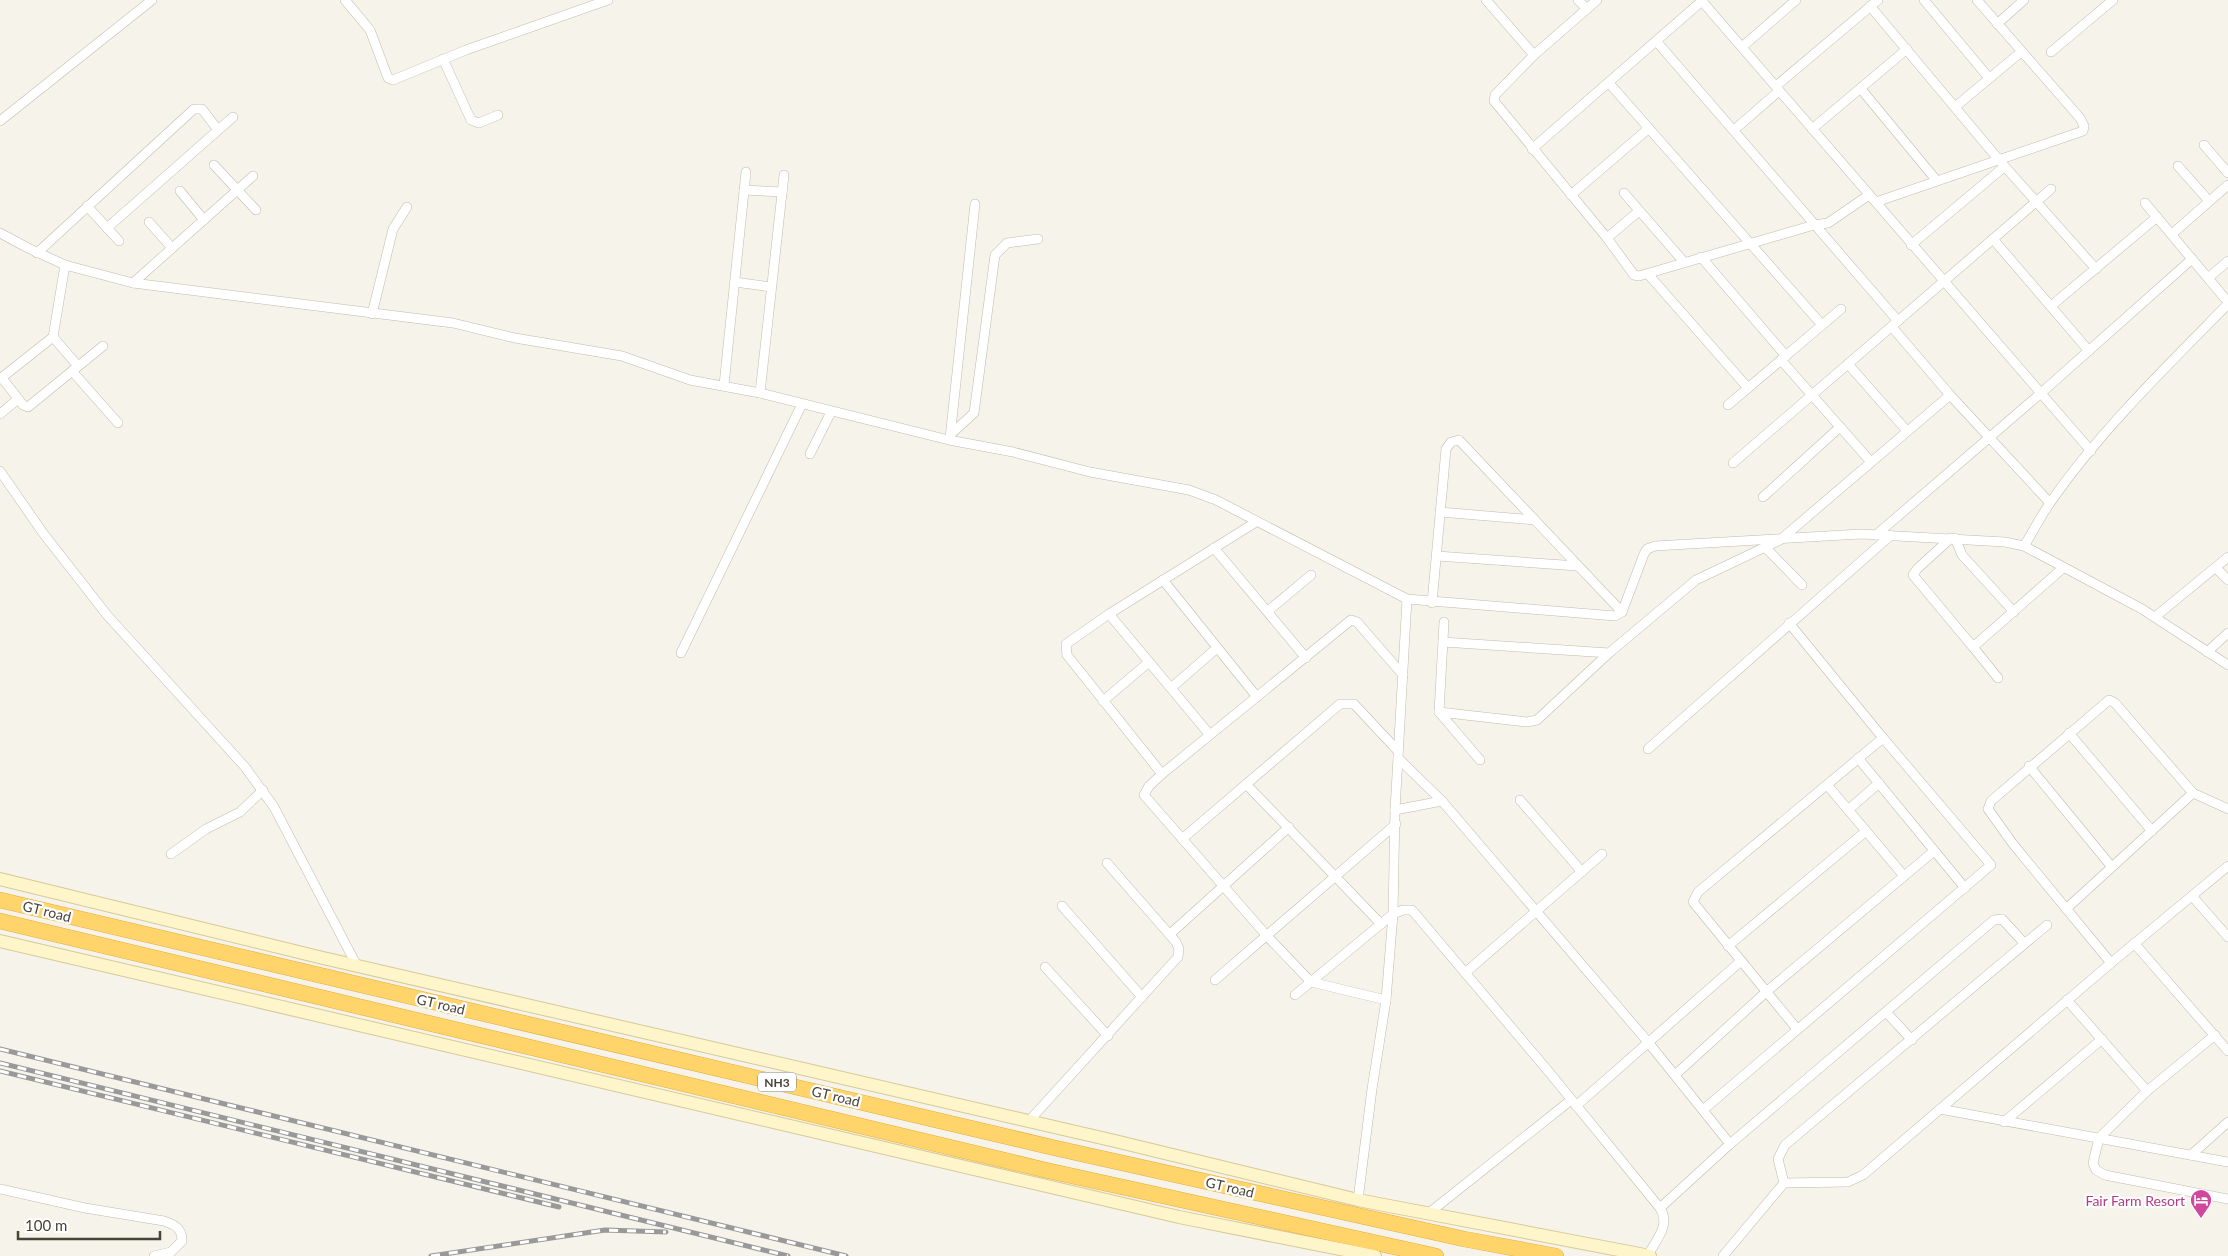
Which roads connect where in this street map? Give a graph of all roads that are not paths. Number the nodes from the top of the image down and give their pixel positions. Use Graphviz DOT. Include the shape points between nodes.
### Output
graph roads {
  1 [pos="152,0"];
  2 [pos="345,0"];
  3 [pos="608,0"];
  4 [pos="1486,0"];
  5 [pos="1578,0"];
  6 [pos="1597,0"];
  7 [pos="1702,0"];
  8 [pos="1796,0"];
  9 [pos="1924,0"];
  10 [pos="1977,0"];
  11 [pos="2024,0"];
  12 [pos="2112,0"];
  13 [pos="1874,3"];
  14 [pos="1587,9"];
  15 [pos="1997,24"];
  16 [pos="1657,42"];
  17 [pos="1742,47"];
  18 [pos="1906,50"];
  19 [pos="2021,52"];
  20 [pos="2051,52"];
  21 [pos="1534,55"];
  22 [pos="443,59"];
  23 [pos="1989,78"];
  24 [pos="1609,83"];
  25 [pos="1778,89"];
  26 [pos="1861,89"];
  27 [pos="1955,107"];
  28 [pos="498,116"];
  29 [pos="233,117"];
  30 [pos="0,121"];
  31 [pos="1648,129"];
  32 [pos="1812,129"];
  33 [pos="218,130"];
  34 [pos="1734,130"];
  35 [pos="2204,145"];
  36 [pos="1532,149"];
  37 [pos="2002,164"];
  38 [pos="214,165"];
  39 [pos="2178,166"];
  40 [pos="746,172"];
  41 [pos="2228,174"];
  42 [pos="784,175"];
  43 [pos="253,176"];
  44 [pos="1937,181"];
  45 [pos="2228,184"];
  46 [pos="237,189"];
  47 [pos="2051,189"];
  48 [pos="744,190"];
  49 [pos="180,191"];
  50 [pos="782,192"];
  51 [pos="1624,193"];
  52 [pos="1571,195"];
  53 [pos="1869,195"];
  54 [pos="2035,201"];
  55 [pos="2209,201"];
  56 [pos="1876,202"];
  57 [pos="2145,202"];
  58 [pos="974,204"];
  59 [pos="88,206"];
  60 [pos="407,207"];
  61 [pos="256,210"];
  62 [pos="1639,210"];
  63 [pos="2157,217"];
  64 [pos="204,220"];
  65 [pos="149,222"];
  66 [pos="1814,225"];
  67 [pos="107,228"];
  68 [pos="0,233"];
  69 [pos="2172,234"];
  70 [pos="1607,238"];
  71 [pos="1993,239"];
  72 [pos="1038,240"];
  73 [pos="119,241"];
  74 [pos="1750,242"];
  75 [pos="1911,245"];
  76 [pos="172,248"];
  77 [pos="37,253"];
  78 [pos="1701,257"];
  79 [pos="2192,259"];
  80 [pos="1684,262"];
  81 [pos="2228,262"];
  82 [pos="65,264"];
  83 [pos="2096,269"];
  84 [pos="1648,274"];
  85 [pos="2208,278"];
  86 [pos="735,282"];
  87 [pos="1943,282"];
  88 [pos="133,283"];
  89 [pos="771,287"];
  90 [pos="2228,303"];
  91 [pos="2051,306"];
  92 [pos="1842,309"];
  93 [pos="372,314"];
  94 [pos="1895,324"];
  95 [pos="1822,325"];
  96 [pos="53,337"];
  97 [pos="103,346"];
  98 [pos="2089,351"];
  99 [pos="1783,358"];
  100 [pos="1848,364"];
  101 [pos="75,368"];
  102 [pos="1,379"];
  103 [pos="724,385"];
  104 [pos="1748,388"];
  105 [pos="760,393"];
  106 [pos="2040,394"];
  107 [pos="1811,395"];
  108 [pos="1950,395"];
  109 [pos="18,399"];
  110 [pos="802,404"];
  111 [pos="1728,404"];
  112 [pos="831,412"];
  113 [pos="0,414"];
  114 [pos="118,423"];
  115 [pos="1840,427"];
  116 [pos="1907,431"];
  117 [pos="950,437"];
  118 [pos="1988,437"];
  119 [pos="2091,451"];
  120 [pos="810,454"];
  121 [pos="1872,462"];
  122 [pos="1733,463"];
  123 [pos="0,471"];
  124 [pos="1763,496"];
  125 [pos="2050,503"];
  126 [pos="1440,512"];
  127 [pos="1535,520"];
  128 [pos="1256,522"];
  129 [pos="1876,535"];
  130 [pos="1890,536"];
  131 [pos="1953,538"];
  132 [pos="1780,540"];
  133 [pos="2024,546"];
  134 [pos="1765,547"];
  135 [pos="1214,548"];
  136 [pos="1437,556"];
  137 [pos="2228,557"];
  138 [pos="1578,566"];
  139 [pos="2063,568"];
  140 [pos="2216,568"];
  141 [pos="1311,576"];
  142 [pos="1164,580"];
  143 [pos="2228,580"];
  144 [pos="1802,585"];
  145 [pos="1407,599"];
  146 [pos="1432,603"];
  147 [pos="1268,611"];
  148 [pos="1622,612"];
  149 [pos="2014,612"];
  150 [pos="1109,614"];
  151 [pos="2155,617"];
  152 [pos="1444,622"];
  153 [pos="1789,623"];
  154 [pos="2228,633"];
  155 [pos="1443,642"];
  156 [pos="1973,647"];
  157 [pos="1217,648"];
  158 [pos="2207,652"];
  159 [pos="681,653"];
  160 [pos="1609,654"];
  161 [pos="1306,658"];
  162 [pos="1149,662"];
  163 [pos="2228,665"];
  164 [pos="1403,675"];
  165 [pos="1998,678"];
  166 [pos="1171,688"];
  167 [pos="1257,697"];
  168 [pos="1103,701"];
  169 [pos="1439,712"];
  170 [pos="2068,733"];
  171 [pos="1210,735"];
  172 [pos="1883,738"];
  173 [pos="1648,749"];
  174 [pos="1398,754"];
  175 [pos="1858,758"];
  176 [pos="1480,760"];
  177 [pos="2030,766"];
  178 [pos="1162,774"];
  179 [pos="1879,783"];
  180 [pos="1246,784"];
  181 [pos="1828,786"];
  182 [pos="263,790"];
  183 [pos="2194,794"];
  184 [pos="1520,800"];
  185 [pos="1442,801"];
  186 [pos="2228,809"];
  187 [pos="1395,810"];
  188 [pos="1848,810"];
  189 [pos="1396,824"];
  190 [pos="1289,827"];
  191 [pos="2152,831"];
  192 [pos="1865,832"];
  193 [pos="1182,839"];
  194 [pos="1934,850"];
  195 [pos="171,854"];
  196 [pos="1602,854"];
  197 [pos="1107,863"];
  198 [pos="2111,866"];
  199 [pos="2228,866"];
  200 [pos="1582,872"];
  201 [pos="1336,875"];
  202 [pos="1904,876"];
  203 [pos="0,879"];
  204 [pos="1224,886"];
  205 [pos="1965,888"];
  206 [pos="2192,896"];
  207 [pos="0,900"];
  208 [pos="1062,906"];
  209 [pos="2066,909"];
  210 [pos="1536,912"];
  211 [pos="1393,914"];
  212 [pos="0,921"];
  213 [pos="1381,924"];
  214 [pos="2047,925"];
  215 [pos="1170,934"];
  216 [pos="1267,936"];
  217 [pos="2228,937"];
  218 [pos="0,941"];
  219 [pos="2024,943"];
  220 [pos="2134,943"];
  221 [pos="1728,946"];
  222 [pos="1741,961"];
  223 [pos="2111,963"];
  224 [pos="357,966"];
  225 [pos="1045,967"];
  226 [pos="1465,973"];
  227 [pos="1215,980"];
  228 [pos="1311,982"];
  229 [pos="1766,992"];
  230 [pos="1295,996"];
  231 [pos="1142,997"];
  232 [pos="1386,1000"];
  233 [pos="2067,1000"];
  234 [pos="1886,1012"];
  235 [pos="1797,1029"];
  236 [pos="2215,1035"];
  237 [pos="1108,1036"];
  238 [pos="2102,1039"];
  239 [pos="1912,1040"];
  240 [pos="1648,1042"];
  241 [pos="2228,1051"];
  242 [pos="1675,1075"];
  243 [pos="2147,1091"];
  244 [pos="1574,1103"];
  245 [pos="1940,1109"];
  246 [pos="1703,1110"];
  247 [pos="1028,1122"];
  248 [pos="2004,1122"];
  249 [pos="2228,1122"];
  250 [pos="2099,1138"];
  251 [pos="1730,1144"];
  252 [pos="2191,1155"];
  253 [pos="2228,1162"];
  254 [pos="1784,1183"];
  255 [pos="0,1189"];
  256 [pos="2228,1199"];
  257 [pos="1358,1200"];
  258 [pos="1660,1208"];
  259 [pos="1429,1213"];
  260 [pos="154,1256"];
  261 [pos="1375,1256"];
  262 [pos="1436,1256"];
  263 [pos="1556,1256"];
  264 [pos="1649,1256"];
  265 [pos="1723,1256"];
  1 -- 30 [label="street"];
  2 -- 22 [label="street" via="370,30 390,80"];
  3 -- 22 [label="street"];
  4 -- 21 [label="street"];
  5 -- 14 [label="street"];
  6 -- 14 [label="street"];
  7 -- 16 [label="street"];
  7 -- 17 [label="street"];
  8 -- 17 [label="street"];
  9 -- 23 [label="street"];
  10 -- 15 [label="street"];
  11 -- 15 [label="street"];
  12 -- 20 [label="street"];
  13 -- 18 [label="street"];
  13 -- 25 [label="street"];
  14 -- 21 [label="street"];
  15 -- 19 [label="street"];
  16 -- 24 [label="street"];
  16 -- 34 [label="street"];
  17 -- 25 [label="street"];
  18 -- 26 [label="street"];
  18 -- 27 [label="street"];
  19 -- 23 [label="street"];
  19 -- 37 [label="street" via="2084,126 2079,134"];
  21 -- 36 [label="street" via="1494,98 1496,105"];
  22 -- 28 [label="street" via="471,120 479,124"];
  23 -- 27 [label="street"];
  24 -- 31 [label="street"];
  24 -- 36 [label="street"];
  25 -- 32 [label="street"];
  25 -- 34 [label="street"];
  26 -- 32 [label="street"];
  26 -- 44 [label="street"];
  27 -- 37 [label="street"];
  29 -- 33 [label="street"];
  31 -- 52 [label="street"];
  31 -- 74 [label="street"];
  32 -- 53 [label="street"];
  33 -- 59 [label="street" via="202,109 194,109"];
  33 -- 67 [label="street"];
  34 -- 66 [label="street"];
  35 -- 41 [label="street"];
  36 -- 52 [label="street"];
  37 -- 44 [label="street"];
  37 -- 54 [label="street"];
  37 -- 75 [label="street"];
  38 -- 46 [label="street"];
  39 -- 55 [label="street"];
  40 -- 48 [label="street"];
  42 -- 50 [label="street"];
  43 -- 46 [label="street"];
  44 -- 56 [label="street"];
  45 -- 55 [label="street"];
  46 -- 61 [label="street"];
  46 -- 64 [label="street"];
  47 -- 54 [label="street"];
  48 -- 50 [label="street"];
  48 -- 86 [label="street"];
  49 -- 64 [label="street"];
  50 -- 89 [label="street"];
  51 -- 62 [label="street"];
  52 -- 70 [label="street"];
  53 -- 56 [label="street"];
  53 -- 66 [label="street" via="1828,223"];
  54 -- 71 [label="street"];
  54 -- 83 [label="street"];
  55 -- 69 [label="street"];
  56 -- 75 [label="street"];
  57 -- 63 [label="street"];
  58 -- 117 [label="street"];
  59 -- 67 [label="street"];
  59 -- 77 [label="street"];
  60 -- 93 [label="street" via="391,234"];
  62 -- 70 [label="street"];
  62 -- 80 [label="street"];
  63 -- 69 [label="street"];
  63 -- 83 [label="street"];
  64 -- 76 [label="street"];
  65 -- 76 [label="street"];
  66 -- 74 [label="street"];
  66 -- 94 [label="street"];
  67 -- 73 [label="street"];
  68 -- 77 [label="street"];
  69 -- 79 [label="street"];
  70 -- 84 [label="street" via="1634,275"];
  71 -- 87 [label="street"];
  71 -- 91 [label="street"];
  72 -- 117 [label="street" via="1008,243 995,255 974,413"];
  74 -- 78 [label="street"];
  74 -- 95 [label="street"];
  75 -- 87 [label="street"];
  76 -- 88 [label="street"];
  77 -- 82 [label="street"];
  78 -- 80 [label="street"];
  78 -- 99 [label="street"];
  79 -- 85 [label="street"];
  79 -- 98 [label="street"];
  80 -- 84 [label="street"];
  81 -- 85 [label="street"];
  82 -- 88 [label="street"];
  82 -- 96 [label="street"];
  83 -- 91 [label="street"];
  84 -- 104 [label="street"];
  85 -- 90 [label="street"];
  86 -- 89 [label="street"];
  86 -- 103 [label="street"];
  87 -- 94 [label="street"];
  87 -- 106 [label="street"];
  88 -- 93 [label="street"];
  89 -- 105 [label="street"];
  90 -- 119 [label="street"];
  91 -- 98 [label="street"];
  92 -- 95 [label="street"];
  93 -- 103 [label="street" via="453,323 515,338 622,356 690,380"];
  94 -- 100 [label="street"];
  94 -- 108 [label="street"];
  95 -- 99 [label="street"];
  96 -- 101 [label="street"];
  96 -- 102 [label="street"];
  97 -- 101 [label="street"];
  98 -- 106 [label="street"];
  99 -- 104 [label="street"];
  99 -- 107 [label="street"];
  100 -- 107 [label="street"];
  100 -- 116 [label="street"];
  101 -- 109 [label="street" via="28,407 25,408"];
  101 -- 114 [label="street"];
  102 -- 109 [label="street"];
  103 -- 105 [label="street"];
  104 -- 111 [label="street"];
  105 -- 110 [label="street"];
  106 -- 118 [label="street"];
  106 -- 119 [label="street"];
  107 -- 115 [label="street"];
  107 -- 122 [label="street"];
  108 -- 116 [label="street"];
  108 -- 118 [label="street"];
  109 -- 113 [label="street"];
  110 -- 112 [label="street"];
  110 -- 159 [label="street"];
  112 -- 117 [label="street"];
  112 -- 120 [label="street"];
  115 -- 121 [label="street"];
  115 -- 124 [label="street"];
  116 -- 121 [label="street"];
  117 -- 128 [label="street" via="1090,472 1189,490 1216,500"];
  118 -- 125 [label="street"];
  118 -- 129 [label="street"];
  119 -- 125 [label="street"];
  121 -- 132 [label="street"];
  123 -- 182 [label="street" via="107,615"];
  125 -- 133 [label="street"];
  126 -- 127 [label="street"];
  126 -- 127 [label="street" via="1446,449 1451,442 1459,440"];
  126 -- 136 [label="street"];
  127 -- 138 [label="street"];
  128 -- 135 [label="street"];
  128 -- 145 [label="street"];
  129 -- 130 [label="street"];
  129 -- 132 [label="street"];
  130 -- 131 [label="street"];
  130 -- 153 [label="street"];
  131 -- 133 [label="street"];
  131 -- 149 [label="street" via="1962,555"];
  131 -- 156 [label="street" via="1913,575"];
  132 -- 134 [label="street"];
  132 -- 148 [label="street" via="1650,547 1644,554"];
  133 -- 139 [label="street"];
  134 -- 144 [label="street"];
  134 -- 160 [label="street" via="1696,580"];
  135 -- 142 [label="street"];
  135 -- 147 [label="street"];
  136 -- 138 [label="street"];
  136 -- 146 [label="street"];
  137 -- 140 [label="street"];
  138 -- 148 [label="street"];
  139 -- 149 [label="street"];
  139 -- 151 [label="street"];
  140 -- 143 [label="street"];
  140 -- 151 [label="street"];
  141 -- 147 [label="street"];
  142 -- 150 [label="street"];
  142 -- 157 [label="street"];
  145 -- 146 [label="street"];
  145 -- 164 [label="street"];
  146 -- 148 [label="street" via="1616,616"];
  147 -- 161 [label="street"];
  149 -- 156 [label="street"];
  150 -- 162 [label="street"];
  150 -- 168 [label="street" via="1070,639 1065,649"];
  151 -- 158 [label="street"];
  152 -- 155 [label="street"];
  153 -- 172 [label="street"];
  153 -- 173 [label="street"];
  154 -- 158 [label="street"];
  155 -- 160 [label="street"];
  155 -- 169 [label="street"];
  156 -- 165 [label="street"];
  157 -- 166 [label="street"];
  157 -- 167 [label="street"];
  158 -- 163 [label="street"];
  160 -- 169 [label="street" via="1532,722"];
  161 -- 164 [label="street" via="1354,620"];
  161 -- 167 [label="street"];
  162 -- 166 [label="street"];
  162 -- 168 [label="street"];
  164 -- 174 [label="street"];
  166 -- 171 [label="street"];
  167 -- 171 [label="street"];
  168 -- 178 [label="street"];
  169 -- 176 [label="street"];
  170 -- 177 [label="street"];
  170 -- 183 [label="street" via="2106,701 2113,701"];
  170 -- 191 [label="street"];
  171 -- 178 [label="street"];
  172 -- 175 [label="street"];
  172 -- 205 [label="street" via="1991,865"];
  174 -- 180 [label="street" via="1354,704 1345,702"];
  174 -- 185 [label="street"];
  174 -- 187 [label="street"];
  175 -- 179 [label="street"];
  175 -- 181 [label="street"];
  177 -- 198 [label="street"];
  177 -- 209 [label="street" via="1991,801 1988,809"];
  178 -- 193 [label="street" via="1144,795"];
  179 -- 188 [label="street"];
  179 -- 194 [label="street"];
  180 -- 190 [label="street"];
  180 -- 193 [label="street"];
  181 -- 188 [label="street"];
  181 -- 221 [label="street" via="1694,897 1694,907"];
  182 -- 195 [label="street" via="240,812 206,829"];
  182 -- 224 [label="street"];
  183 -- 186 [label="street"];
  183 -- 191 [label="street"];
  184 -- 200 [label="street"];
  185 -- 187 [label="street"];
  185 -- 210 [label="street"];
  187 -- 189 [label="street"];
  188 -- 192 [label="street"];
  189 -- 201 [label="street"];
  189 -- 211 [label="street"];
  190 -- 201 [label="street"];
  190 -- 204 [label="street"];
  191 -- 198 [label="street"];
  192 -- 202 [label="street"];
  192 -- 221 [label="street"];
  193 -- 204 [label="street"];
  194 -- 202 [label="street"];
  194 -- 205 [label="street"];
  196 -- 200 [label="street"];
  197 -- 215 [label="street"];
  198 -- 209 [label="street"];
  199 -- 206 [label="street"];
  200 -- 210 [label="street"];
  201 -- 213 [label="street"];
  201 -- 216 [label="street"];
  202 -- 229 [label="street"];
  203 -- 224 [label="main road"];
  204 -- 215 [label="street"];
  204 -- 216 [label="street"];
  205 -- 235 [label="street"];
  206 -- 217 [label="street"];
  206 -- 220 [label="street"];
  207 -- 263 [label="highway, GT road / NH3" via="1064,1150 1464,1239"];
  208 -- 231 [label="street"];
  209 -- 223 [label="street"];
  210 -- 226 [label="street"];
  210 -- 240 [label="street"];
  211 -- 213 [label="street"];
  211 -- 226 [label="street" via="1412,910"];
  211 -- 232 [label="street"];
  212 -- 262 [label="highway, GT road / NH3" via="1026,1165"];
  213 -- 228 [label="street"];
  214 -- 219 [label="street"];
  215 -- 231 [label="street" via="1179,948 1178,957"];
  216 -- 227 [label="street"];
  216 -- 228 [label="street"];
  218 -- 261 [label="main road" via="1179,1217"];
  219 -- 234 [label="street" via="2002,919 1994,920"];
  219 -- 239 [label="street"];
  220 -- 223 [label="street"];
  220 -- 236 [label="street"];
  221 -- 222 [label="street"];
  222 -- 229 [label="street"];
  222 -- 240 [label="street"];
  223 -- 233 [label="street"];
  224 -- 247 [label="main road"];
  225 -- 237 [label="street"];
  226 -- 244 [label="street"];
  228 -- 230 [label="street"];
  228 -- 232 [label="street"];
  229 -- 235 [label="street"];
  229 -- 242 [label="street"];
  231 -- 237 [label="street"];
  232 -- 257 [label="street"];
  233 -- 238 [label="street"];
  233 -- 245 [label="street"];
  234 -- 239 [label="street"];
  234 -- 251 [label="street"];
  235 -- 246 [label="street"];
  236 -- 241 [label="street"];
  236 -- 243 [label="street"];
  237 -- 247 [label="street"];
  238 -- 243 [label="street"];
  238 -- 248 [label="street"];
  239 -- 254 [label="street" via="1785,1145 1778,1158"];
  240 -- 242 [label="street"];
  240 -- 244 [label="street"];
  242 -- 246 [label="street"];
  243 -- 250 [label="street"];
  244 -- 258 [label="street"];
  244 -- 259 [label="street"];
  245 -- 248 [label="street"];
  245 -- 254 [label="street" via="1854,1180"];
  246 -- 251 [label="street"];
  247 -- 257 [label="main road"];
  248 -- 250 [label="street"];
  249 -- 252 [label="street"];
  250 -- 252 [label="street"];
  250 -- 256 [label="street" via="2093,1163 2099,1173"];
  251 -- 258 [label="street"];
  252 -- 253 [label="street"];
  254 -- 265 [label="street"];
  255 -- 260 [label="street" via="175,1225 182,1241 171,1252"];
  257 -- 259 [label="main road"];
  258 -- 264 [label="street" via="1665,1224"];
  259 -- 264 [label="main road"];
}
